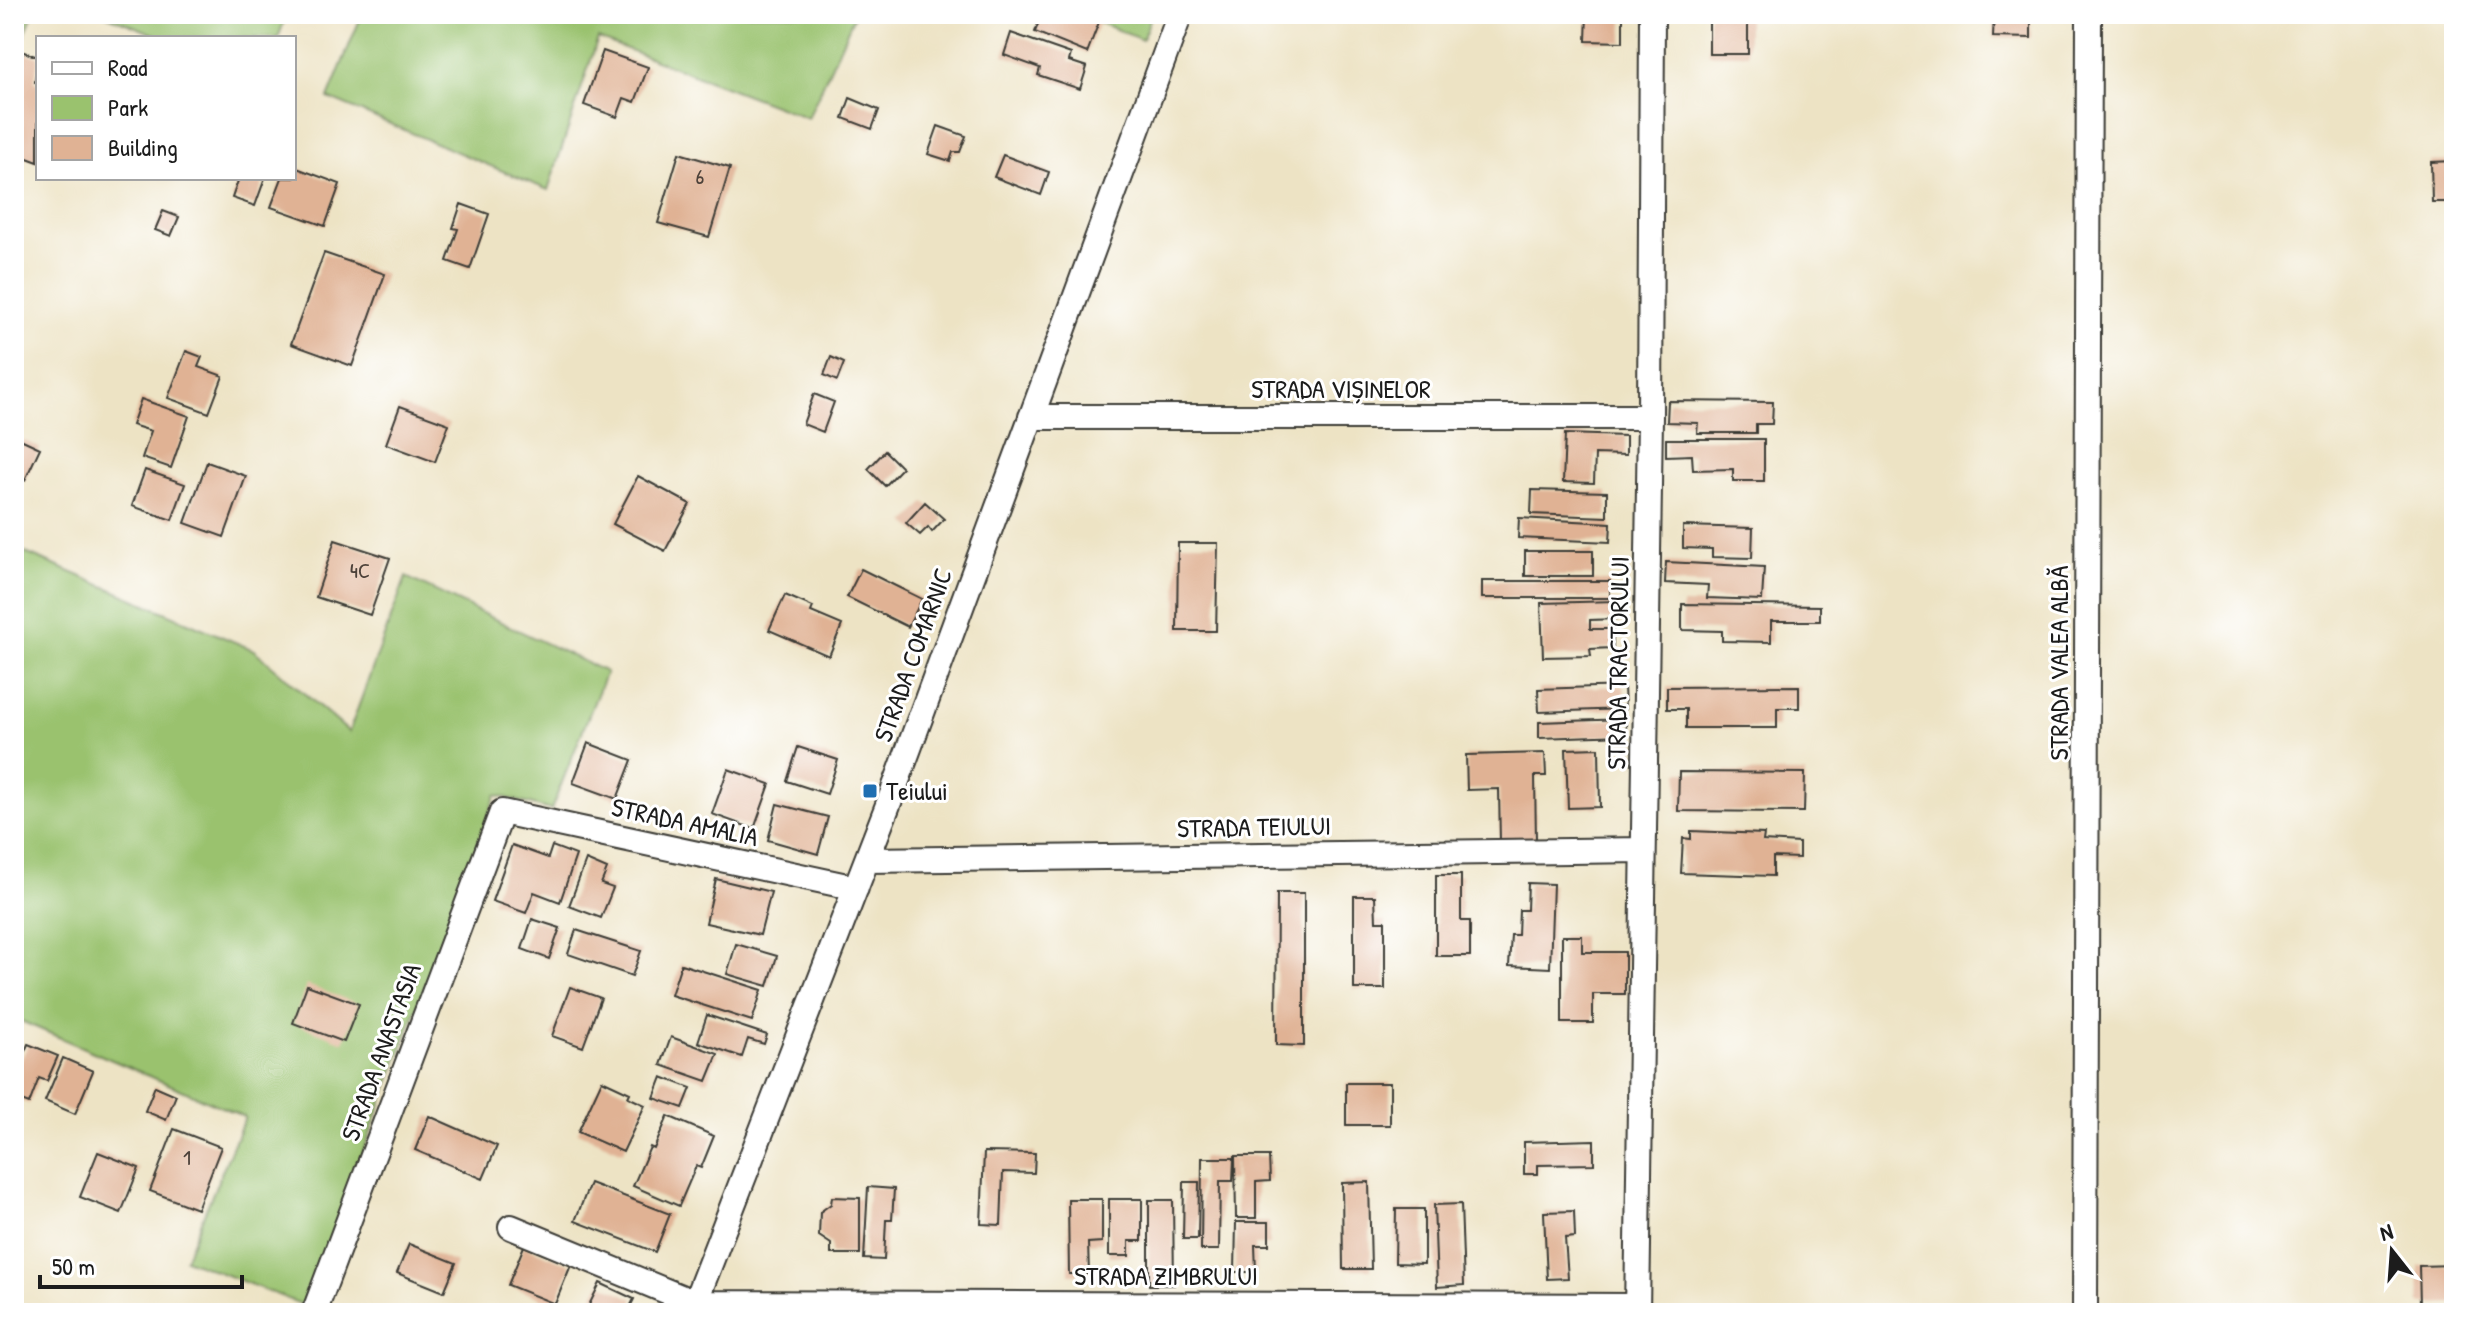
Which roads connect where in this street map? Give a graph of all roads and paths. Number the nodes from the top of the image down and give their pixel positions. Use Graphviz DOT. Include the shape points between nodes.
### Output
graph roads {
  1 [pos="1180,14"];
  2 [pos="1652,14"];
  3 [pos="2089,14"];
  4 [pos="1031,417"];
  5 [pos="1650,417"];
  6 [pos="502,812"];
  7 [pos="1643,850"];
  8 [pos="867,860"];
  9 [pos="856,888"];
  10 [pos="511,1227"];
  11 [pos="693,1308"];
  12 [pos="1638,1309"];
  13 [pos="314,1313"];
  14 [pos="2085,1313"];
  1 -- 4 [label="street, STRADA COMARNIC"];
  2 -- 5 [label="street, STRADA TRACTORULUI"];
  3 -- 14 [label="street, STRADA VALEA ALBĂ"];
  4 -- 5 [label="street, STRADA VIȘINELOR"];
  4 -- 8 [label="street, STRADA COMARNIC"];
  5 -- 7 [label="street, STRADA TRACTORULUI"];
  6 -- 9 [label="street, STRADA AMALIA"];
  6 -- 13 [label="street, STRADA ANASTASIA"];
  7 -- 8 [label="street, STRADA TEIULUI"];
  7 -- 12 [label="street, STRADA TRACTORULUI"];
  8 -- 9 [label="street, STRADA COMARNIC"];
  9 -- 11 [label="street, STRADA COMARNIC"];
  10 -- 11 [label="street"];
  11 -- 12 [label="street, STRADA ZIMBRULUI"];
}
